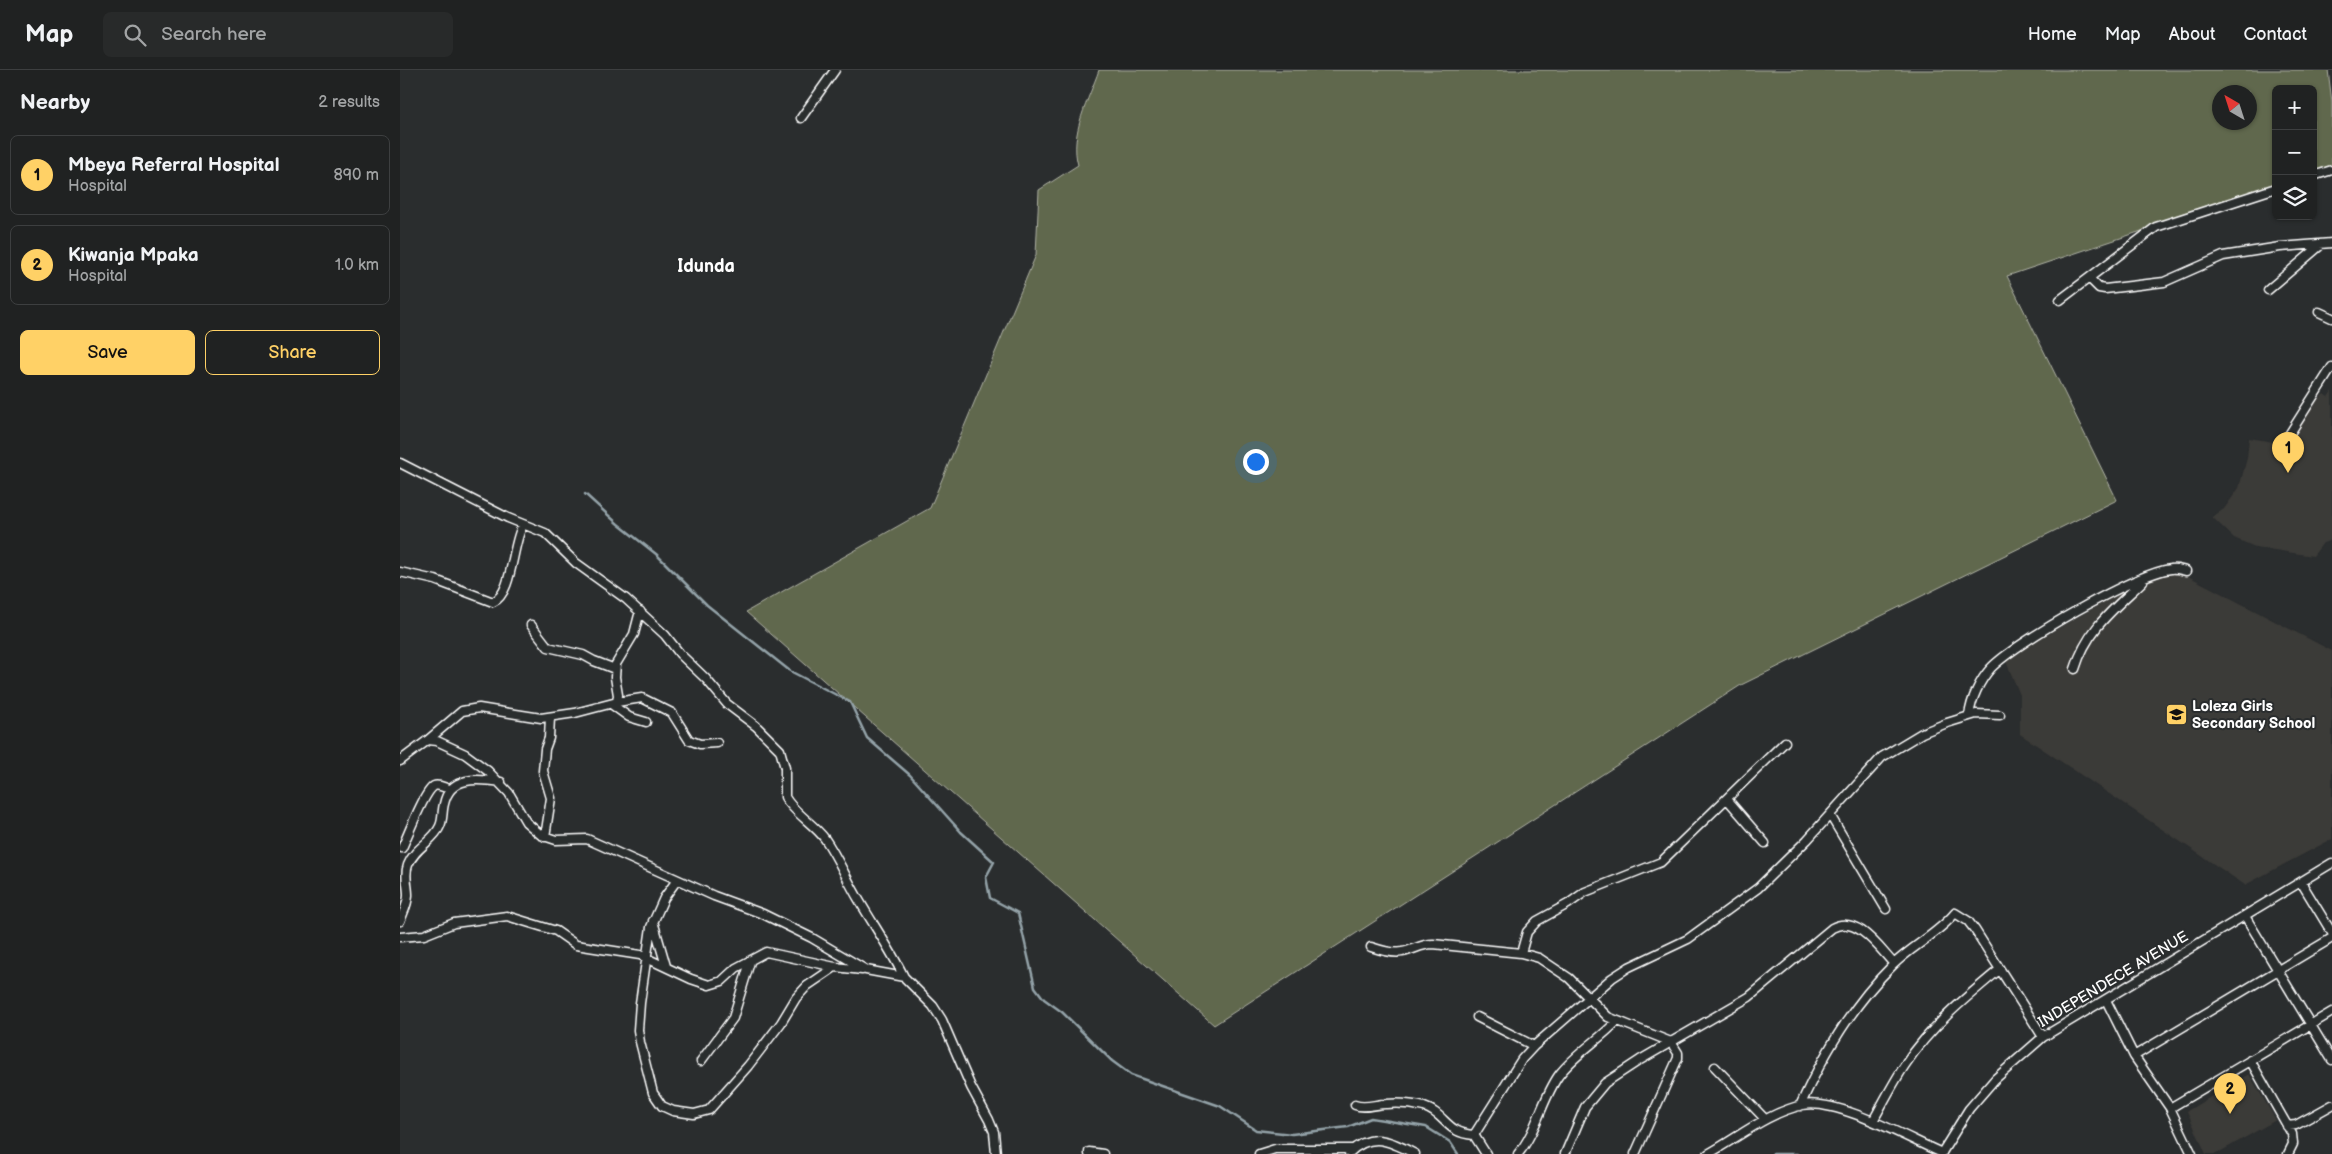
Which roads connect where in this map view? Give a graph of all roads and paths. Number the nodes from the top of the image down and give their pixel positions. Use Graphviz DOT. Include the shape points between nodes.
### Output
graph roads {
  1 [pos="836,70"];
  2 [pos="801,118"];
  3 [pos="2332,170"];
  4 [pos="2316,175"];
  5 [pos="2272,189"];
  6 [pos="2322,244"];
  7 [pos="2332,244"];
  8 [pos="2090,279"];
  9 [pos="2268,290"];
  10 [pos="2060,300"];
  11 [pos="2319,312"];
  12 [pos="2332,318"];
  13 [pos="2332,367"];
  14 [pos="2286,438"];
  15 [pos="400,463"];
  16 [pos="524,525"];
  17 [pos="2186,571"];
  18 [pos="400,572"];
  19 [pos="2146,578"];
  20 [pos="640,611"];
  21 [pos="531,625"];
  22 [pos="615,669"];
  23 [pos="2075,669"];
  24 [pos="614,703"];
  25 [pos="2000,715"];
  26 [pos="1969,716"];
  27 [pos="550,717"];
  28 [pos="646,722"];
  29 [pos="428,740"];
  30 [pos="1785,742"];
  31 [pos="717,743"];
  32 [pos="400,761"];
  33 [pos="501,782"];
  34 [pos="450,789"];
  35 [pos="1727,799"];
  36 [pos="1830,815"];
  37 [pos="545,837"];
  38 [pos="1765,843"];
  39 [pos="402,848"];
  40 [pos="2332,863"];
  41 [pos="677,880"];
  42 [pos="2301,882"];
  43 [pos="1886,909"];
  44 [pos="2245,916"];
  45 [pos="400,921"];
  46 [pos="653,921"];
  47 [pos="2332,933"];
  48 [pos="400,937"];
  49 [pos="2332,938"];
  50 [pos="1371,947"];
  51 [pos="1521,953"];
  52 [pos="646,957"];
  53 [pos="750,962"];
  54 [pos="1894,964"];
  55 [pos="666,966"];
  56 [pos="835,967"];
  57 [pos="866,970"];
  58 [pos="1999,970"];
  59 [pos="2278,971"];
  60 [pos="904,977"];
  61 [pos="1588,997"];
  62 [pos="2106,1000"];
  63 [pos="2332,1012"];
  64 [pos="1477,1017"];
  65 [pos="1616,1022"];
  66 [pos="2310,1025"];
  67 [pos="2043,1036"];
  68 [pos="1670,1042"];
  69 [pos="1534,1046"];
  70 [pos="2134,1056"];
  71 [pos="2250,1060"];
  72 [pos="2332,1060"];
  73 [pos="701,1061"];
  74 [pos="1715,1067"];
  75 [pos="1355,1105"];
  76 [pos="2332,1105"];
  77 [pos="1800,1106"];
  78 [pos="2170,1108"];
  79 [pos="1765,1120"];
  80 [pos="1873,1121"];
  81 [pos="2288,1126"];
  82 [pos="1474,1135"];
  83 [pos="1308,1151"];
  84 [pos="1350,1152"];
  85 [pos="1404,1152"];
  86 [pos="1942,1153"];
  87 [pos="996,1154"];
  88 [pos="1089,1154"];
  89 [pos="1102,1154"];
  90 [pos="1259,1154"];
  91 [pos="1416,1154"];
  92 [pos="1486,1154"];
  93 [pos="1518,1154"];
  94 [pos="1565,1154"];
  95 [pos="1635,1154"];
  96 [pos="1708,1154"];
  97 [pos="2192,1154"];
  98 [pos="2288,1154"];
  1 -- 2 [label="street"];
  3 -- 4 [label="street"];
  5 -- 8 [label="street" via="2156,227"];
  6 -- 7 [label="street"];
  6 -- 8 [label="street" via="2223,256 2173,278 2140,286 2105,289"];
  6 -- 9 [label="street"];
  8 -- 10 [label="street"];
  11 -- 12 [label="street"];
  13 -- 14 [label="street"];
  15 -- 16 [label="street"];
  16 -- 18 [label="street" via="517,536 514,560 502,594 494,602 435,580"];
  16 -- 20 [label="street" via="552,538 576,563"];
  17 -- 19 [label="street" via="2172,569"];
  19 -- 23 [label="street" via="2095,628 2083,646"];
  19 -- 26 [label="street" via="2083,608 2015,648 1982,680"];
  20 -- 22 [label="street" via="634,634"];
  20 -- 60 [label="street" via="670,639 727,704 780,750 788,802 825,840"];
  21 -- 22 [label="street" via="548,647 583,655"];
  22 -- 24 [label="street" via="618,695"];
  24 -- 27 [label="street"];
  24 -- 28 [label="street" via="630,717"];
  24 -- 31 [label="street" via="642,698 672,713 689,740 700,744"];
  25 -- 26 [label="street"];
  26 -- 36 [label="street" via="1922,733 1889,752"];
  27 -- 29 [label="street" via="468,708"];
  27 -- 37 [label="street" via="550,738 545,749 543,771 551,798"];
  29 -- 32 [label="street"];
  29 -- 33 [label="street" via="465,754"];
  30 -- 35 [label="street"];
  33 -- 34 [label="street" via="472,779"];
  33 -- 37 [label="street" via="526,822"];
  34 -- 39 [label="street" via="438,785 433,787 421,805"];
  34 -- 45 [label="street" via="439,829 416,852 408,866 407,901"];
  35 -- 38 [label="street"];
  35 -- 51 [label="street" via="1661,862 1585,892 1537,921 1527,932"];
  36 -- 43 [label="street"];
  36 -- 61 [label="street" via="1769,878 1735,907 1684,942 1620,972"];
  37 -- 41 [label="street" via="587,840"];
  40 -- 42 [label="street, INDEPENDECE AVENUE"];
  41 -- 46 [label="street"];
  41 -- 57 [label="street" via="763,914"];
  42 -- 44 [label="street, INDEPENDECE AVENUE"];
  42 -- 47 [label="street"];
  44 -- 59 [label="street"];
  44 -- 62 [label="street, INDEPENDECE AVENUE"];
  46 -- 52 [label="street"];
  46 -- 55 [label="street"];
  48 -- 52 [label="street" via="424,935 454,923 507,916 556,931 576,945"];
  49 -- 59 [label="street"];
  50 -- 51 [label="street" via="1402,952 1433,944"];
  51 -- 61 [label="street" via="1540,958 1562,972"];
  52 -- 55 [label="street"];
  52 -- 56 [label="street" via="638,1030 653,1094 662,1106 694,1114 709,1110 718,1102 781,1023 796,998 807,986"];
  53 -- 55 [label="street" via="736,968 722,981 709,985"];
  53 -- 56 [label="street" via="762,953 771,952"];
  53 -- 73 [label="street" via="733,1018"];
  54 -- 58 [label="street" via="1947,923 1955,913 1968,921"];
  54 -- 68 [label="street" via="1863,932 1837,925 1749,997"];
  54 -- 77 [label="street" via="1841,1030"];
  56 -- 57 [label="street"];
  57 -- 60 [label="street"];
  58 -- 67 [label="street"];
  58 -- 80 [label="street" via="1954,1007 1925,1038 1905,1064"];
  59 -- 66 [label="street"];
  59 -- 70 [label="street"];
  60 -- 87 [label="street" via="933,1006 942,1020 994,1132"];
  61 -- 65 [label="street" via="1602,1013"];
  61 -- 69 [label="street"];
  62 -- 67 [label="street, INDEPENDECE AVENUE"];
  62 -- 70 [label="street"];
  63 -- 66 [label="street"];
  64 -- 69 [label="street"];
  65 -- 68 [label="street"];
  65 -- 93 [label="street" via="1559,1076 1532,1133"];
  66 -- 71 [label="street"];
  66 -- 72 [label="street"];
  67 -- 86 [label="street, INDEPENDECE AVENUE" via="1995,1079 1969,1110"];
  68 -- 94 [label="street" via="1617,1073 1596,1092 1585,1107"];
  68 -- 95 [label="street" via="1678,1058"];
  69 -- 82 [label="street" via="1522,1059"];
  70 -- 78 [label="street"];
  71 -- 78 [label="street"];
  71 -- 81 [label="street"];
  74 -- 79 [label="street"];
  75 -- 82 [label="street" via="1396,1103 1423,1107 1433,1111 1453,1130"];
  76 -- 81 [label="street" via="2296,1125"];
  77 -- 79 [label="street"];
  77 -- 80 [label="street" via="1837,1109"];
  78 -- 97 [label="street"];
  79 -- 96 [label="street"];
  80 -- 86 [label="street"];
  81 -- 98 [label="street" via="2293,1144"];
  82 -- 92 [label="street"];
  83 -- 84 [label="street"];
  83 -- 90 [label="street" via="1275,1149"];
  84 -- 85 [label="street" via="1368,1140 1381,1139"];
  85 -- 91 [label="street"];
  88 -- 89 [label="street"];
}
